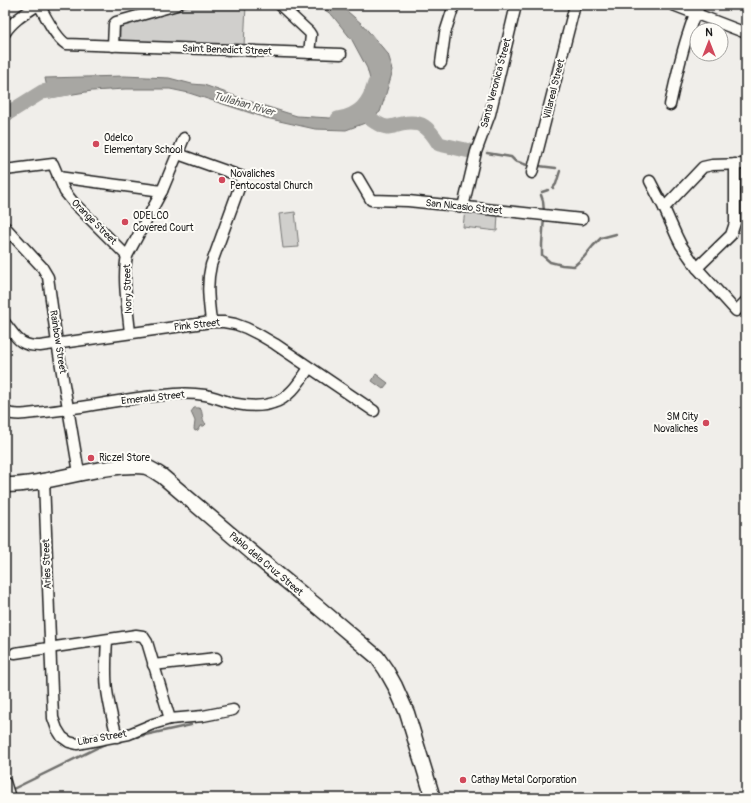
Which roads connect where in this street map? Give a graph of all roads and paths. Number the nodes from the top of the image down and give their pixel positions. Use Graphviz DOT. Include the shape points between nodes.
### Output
graph roads {
  1 [pos="39,5"];
  2 [pos="176,5"];
  3 [pos="280,5"];
  4 [pos="454,5"];
  5 [pos="516,5"];
  6 [pos="575,5"];
  7 [pos="673,5"];
  8 [pos="697,9"];
  9 [pos="5,33"];
  10 [pos="746,33"];
  11 [pos="113,46"];
  12 [pos="309,53"];
  13 [pos="341,54"];
  14 [pos="441,63"];
  15 [pos="670,105"];
  16 [pos="184,138"];
  17 [pos="178,154"];
  18 [pos="735,164"];
  19 [pos="746,164"];
  20 [pos="5,170"];
  21 [pos="532,173"];
  22 [pos="58,177"];
  23 [pos="358,178"];
  24 [pos="650,181"];
  25 [pos="162,192"];
  26 [pos="463,207"];
  27 [pos="664,208"];
  28 [pos="582,219"];
  29 [pos="5,227"];
  30 [pos="127,256"];
  31 [pos="697,268"];
  32 [pos="746,301"];
  33 [pos="211,322"];
  34 [pos="5,323"];
  35 [pos="130,334"];
  36 [pos="57,343"];
  37 [pos="309,368"];
  38 [pos="69,409"];
  39 [pos="374,411"];
  40 [pos="5,412"];
  41 [pos="80,473"];
  42 [pos="44,480"];
  43 [pos="5,485"];
  44 [pos="107,640"];
  45 [pos="50,648"];
  46 [pos="15,653"];
  47 [pos="216,658"];
  48 [pos="154,665"];
  49 [pos="233,710"];
  50 [pos="170,720"];
  51 [pos="117,737"];
  52 [pos="5,782"];
  53 [pos="10,798"];
  54 [pos="433,798"];
  1 -- 9 [label="street" via="20,17"];
  1 -- 11 [label="street, Saint Benedict Street" via="64,43"];
  2 -- 11 [label="street" via="116,22"];
  3 -- 12 [label="street" via="311,35"];
  4 -- 14 [label="street" via="445,33"];
  5 -- 26 [label="street, Santa Veronica Street" via="490,114 476,152"];
  6 -- 21 [label="street, Villareal Street"];
  7 -- 8 [label="street"];
  8 -- 10 [label="street"];
  8 -- 15 [label="street"];
  11 -- 12 [label="street, Saint Benedict Street"];
  12 -- 13 [label="street, Saint Benedict Street"];
  16 -- 17 [label="street, Ivory Street"];
  17 -- 25 [label="street, Ivory Street"];
  17 -- 33 [label="street" via="243,177 209,274"];
  18 -- 19 [label="street"];
  18 -- 27 [label="street" via="703,167"];
  18 -- 31 [label="street" via="735,222 731,234"];
  20 -- 22 [label="street, Orange Street" via="53,164"];
  22 -- 25 [label="street"];
  22 -- 30 [label="street, Orange Street" via="73,202"];
  23 -- 26 [label="street, San Nicasio Street" via="371,200"];
  24 -- 27 [label="street"];
  25 -- 30 [label="street, Ivory Street"];
  26 -- 28 [label="street, San Nicasio Street"];
  27 -- 31 [label="street" via="677,237"];
  29 -- 36 [label="street, Rainbow Street" via="46,272"];
  30 -- 35 [label="street, Ivory Street" via="125,275"];
  31 -- 32 [label="street" via="736,311"];
  33 -- 35 [label="street, Pink Street"];
  33 -- 37 [label="street, Pink Street" via="224,322 246,328 275,344"];
  34 -- 36 [label="street, Pink Street" via="26,345"];
  35 -- 36 [label="street, Pink Street"];
  36 -- 38 [label="street, Rainbow Street"];
  37 -- 38 [label="street, Emerald Street" via="284,398 263,405 238,404 205,395 165,394"];
  37 -- 39 [label="street, Pink Street"];
  38 -- 40 [label="street, Emerald Street" via="16,415"];
  38 -- 41 [label="street, Rainbow Street"];
  41 -- 42 [label="street, Pablo dela Cruz Street"];
  41 -- 54 [label="street, Pablo dela Cruz Street" via="129,466 154,471 173,484 377,657 396,686 407,713"];
  42 -- 43 [label="street, Pablo dela Cruz Street"];
  42 -- 45 [label="street, Aries Street"];
  44 -- 45 [label="street"];
  44 -- 48 [label="street" via="143,636"];
  44 -- 51 [label="street" via="107,690"];
  45 -- 46 [label="street"];
  45 -- 51 [label="street, Libra Street" via="53,718 62,738 77,744"];
  47 -- 48 [label="street"];
  48 -- 50 [label="street"];
  49 -- 50 [label="street, Libra Street"];
  50 -- 51 [label="street, Libra Street"];
  52 -- 53 [label="street"];
}
